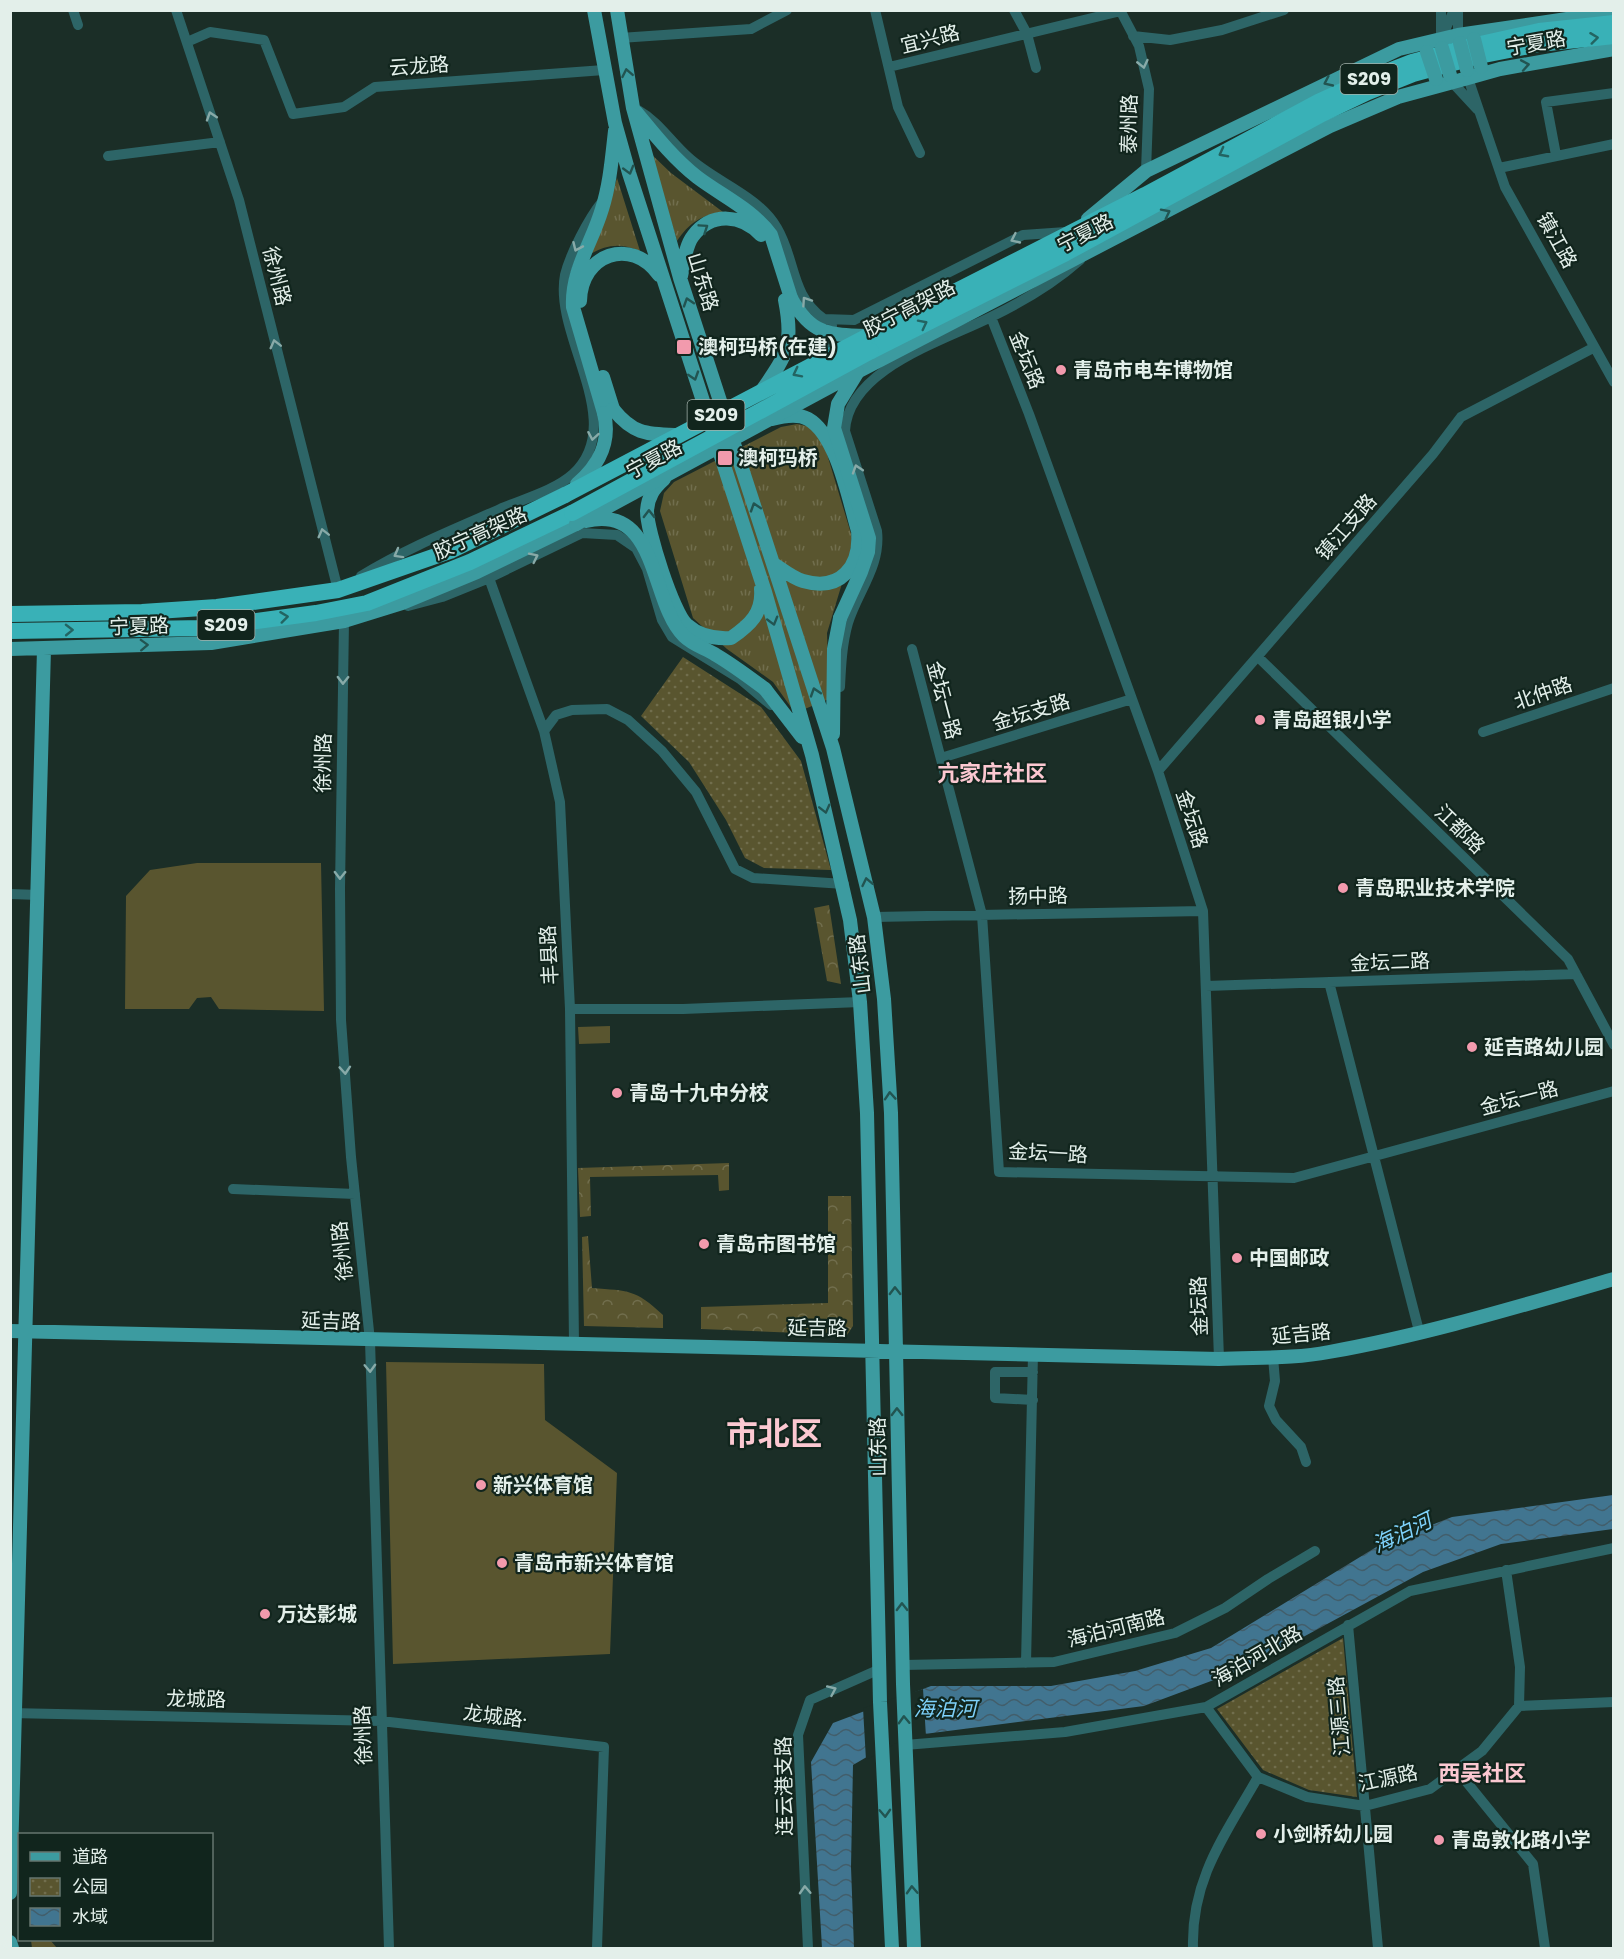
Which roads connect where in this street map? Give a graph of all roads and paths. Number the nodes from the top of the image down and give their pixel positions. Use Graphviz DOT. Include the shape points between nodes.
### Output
graph roads {
  1 [pos="73,10"];
  2 [pos="176,10"];
  3 [pos="594,10"];
  4 [pos="616,10"];
  5 [pos="787,10"];
  6 [pos="875,10"];
  7 [pos="1014,10"];
  8 [pos="1284,10"];
  9 [pos="1441,10"];
  10 [pos="1456,10"];
  11 [pos="1120,11"];
  12 [pos="1614,12"];
  13 [pos="1614,23"];
  14 [pos="78,25"];
  15 [pos="1027,34"];
  16 [pos="1133,36"];
  17 [pos="1477,36"];
  18 [pos="1614,36"];
  19 [pos="620,38"];
  20 [pos="1459,39"];
  21 [pos="187,42"];
  22 [pos="1442,43"];
  23 [pos="1422,48"];
  24 [pos="1614,49"];
  25 [pos="889,68"];
  26 [pos="1036,68"];
  27 [pos="1486,69"];
  28 [pos="604,70"];
  29 [pos="1468,74"];
  30 [pos="1451,78"];
  31 [pos="1433,84"];
  32 [pos="1614,93"];
  33 [pos="633,108"];
  34 [pos="1479,111"];
  35 [pos="615,123"];
  36 [pos="220,142"];
  37 [pos="1614,144"];
  38 [pos="920,153"];
  39 [pos="1556,155"];
  40 [pos="108,156"];
  41 [pos="1499,168"];
  42 [pos="1146,171"];
  43 [pos="606,197"];
  44 [pos="1072,231"];
  45 [pos="1088,254"];
  46 [pos="662,278"];
  47 [pos="680,278"];
  48 [pos="788,299"];
  49 [pos="991,317"];
  50 [pos="835,321"];
  51 [pos="1593,348"];
  52 [pos="871,350"];
  53 [pos="857,372"];
  54 [pos="1614,382"];
  55 [pos="761,392"];
  56 [pos="860,392"];
  57 [pos="608,411"];
  58 [pos="767,420"];
  59 [pos="676,435"];
  60 [pos="671,472"];
  61 [pos="573,473"];
  62 [pos="565,495"];
  63 [pos="574,518"];
  64 [pos="593,533"];
  65 [pos="774,564"];
  66 [pos="489,578"];
  67 [pos="760,578"];
  68 [pos="338,590"];
  69 [pos="10,609"];
  70 [pos="381,610"];
  71 [pos="30,613"];
  72 [pos="10,614"];
  73 [pos="344,621"];
  74 [pos="10,631"];
  75 [pos="10,649"];
  76 [pos="44,649"];
  77 [pos="912,649"];
  78 [pos="1258,657"];
  79 [pos="1614,688"];
  80 [pos="1132,699"];
  81 [pos="788,716"];
  82 [pos="544,732"];
  83 [pos="1483,732"];
  84 [pos="833,748"];
  85 [pos="812,755"];
  86 [pos="941,758"];
  87 [pos="1158,771"];
  88 [pos="844,884"];
  89 [pos="10,894"];
  90 [pos="39,895"];
  91 [pos="1203,911"];
  92 [pos="982,915"];
  93 [pos="874,917"];
  94 [pos="1576,974"];
  95 [pos="1329,982"];
  96 [pos="1206,986"];
  97 [pos="860,1002"];
  98 [pos="570,1009"];
  99 [pos="1614,1045"];
  100 [pos="1614,1091"];
  101 [pos="1372,1156"];
  102 [pos="1212,1178"];
  103 [pos="233,1189"];
  104 [pos="355,1194"];
  105 [pos="1614,1279"];
  106 [pos="1419,1331"];
  107 [pos="17,1332"];
  108 [pos="370,1341"];
  109 [pos="573,1343"];
  110 [pos="872,1349"];
  111 [pos="896,1350"];
  112 [pos="1033,1354"];
  113 [pos="1273,1357"];
  114 [pos="1219,1359"];
  115 [pos="1033,1372"];
  116 [pos="1033,1400"];
  117 [pos="1306,1462"];
  118 [pos="16,1516"];
  119 [pos="1614,1548"];
  120 [pos="1316,1551"];
  121 [pos="1506,1570"];
  122 [pos="1348,1624"];
  123 [pos="1026,1663"];
  124 [pos="903,1665"];
  125 [pos="880,1670"];
  126 [pos="1614,1702"];
  127 [pos="1520,1706"];
  128 [pos="1206,1707"];
  129 [pos="13,1713"];
  130 [pos="381,1721"];
  131 [pos="905,1745"];
  132 [pos="1456,1769"];
  133 [pos="1258,1777"];
  134 [pos="1365,1806"];
  135 [pos="10,1893"];
  136 [pos="10,1942"];
  137 [pos="12,1948"];
  138 [pos="389,1948"];
  139 [pos="597,1948"];
  140 [pos="808,1948"];
  141 [pos="892,1948"];
  142 [pos="915,1948"];
  143 [pos="1193,1948"];
  144 [pos="1378,1948"];
  145 [pos="1545,1948"];
  1 -- 14 [label="street"];
  2 -- 21 [label="street, 徐州路"];
  3 -- 28 [label="main road, 山东路"];
  4 -- 19 [label="main road, 山东路"];
  5 -- 19 [label="street" via="751,29"];
  6 -- 25 [label="street"];
  7 -- 15 [label="street"];
  8 -- 16 [label="street" via="1222,30 1170,40"];
  9 -- 22 [label="street, 镇江路"];
  10 -- 20 [label="street, 镇江路"];
  10 -- 22 [label="street"];
  11 -- 15 [label="street, 宜兴路"];
  11 -- 16 [label="street, 泰州路"];
  12 -- 17 [label="main road, 宁夏路"];
  13 -- 44 [label="highway, 胶宁高架路 / S209, one-way" via="1539,31 1412,62 1318,102"];
  15 -- 25 [label="street, 宜兴路"];
  15 -- 26 [label="street"];
  16 -- 42 [label="street, 泰州路, one-way" via="1149,89"];
  17 -- 20 [label="main road, 宁夏路"];
  17 -- 27 [label="main road, bridge"];
  52 -- 18 [label="highway, 胶宁高架路 / S209, one-way" via="1066,253 1368,92 1479,56 1539,44"];
  33 -- 19 [label="main road, 山东路, one-way"];
  20 -- 22 [label="main road, 宁夏路"];
  20 -- 29 [label="main road, 镇江路, bridge"];
  21 -- 28 [label="street, 云龙路" via="210,32 264,40 294,114 344,107 375,87"];
  36 -- 21 [label="street, 徐州路, one-way"];
  22 -- 23 [label="main road, 宁夏路"];
  22 -- 30 [label="main road, 镇江路, bridge"];
  23 -- 31 [label="main road, bridge"];
  23 -- 42 [label="main road, 宁夏路, one-way" via="1399,49"];
  27 -- 24 [label="main road, 宁夏路, one-way"];
  25 -- 38 [label="street" via="898,107"];
  27 -- 29 [label="main road, 宁夏路"];
  28 -- 35 [label="main road, 山东路"];
  29 -- 30 [label="main road, 宁夏路"];
  29 -- 34 [label="street, 镇江路"];
  30 -- 31 [label="main road, 宁夏路"];
  30 -- 34 [label="street, 镇江路"];
  45 -- 31 [label="main road, 宁夏路, one-way" via="1330,126"];
  32 -- 39 [label="street" via="1546,102"];
  33 -- 47 [label="main road, 山东路"];
  33 -- 48 [label="main road" via="664,147 686,167 766,228"];
  50 -- 33 [label="street, one-way" via="824,320 804,303 777,228 758,207 688,157 666,131"];
  34 -- 41 [label="street, 镇江路"];
  35 -- 43 [label="main road"];
  35 -- 46 [label="main road, 山东路, one-way"];
  36 -- 40 [label="street"];
  68 -- 36 [label="street, 徐州路, one-way" via="239,200"];
  37 -- 39 [label="street"];
  39 -- 41 [label="street"];
  41 -- 51 [label="street, 镇江路" via="1505,187"];
  42 -- 44 [label="main road, 宁夏路"];
  43 -- 57 [label="main road" via="572,291 573,307"];
  43 -- 61 [label="street, one-way" via="592,214 565,274 566,312 595,417 593,441"];
  44 -- 50 [label="street, one-way" via="1023,235 860,317"];
  44 -- 52 [label="highway, 胶宁高架路 / S209"];
  45 -- 49 [label="street" via="1068,271"];
  45 -- 52 [label="main road, 宁夏路"];
  46 -- 57 [label="main road" via="642,258 619,253 601,260 586,275 580,299"];
  46 -- 67 [label="main road, 山东路, one-way"];
  47 -- 48 [label="main road, one-way" via="692,237 702,227 730,218 742,220 753,226 768,246"];
  65 -- 47 [label="main road, 山东路, one-way"];
  48 -- 52 [label="main road, bridge" via="815,328"];
  48 -- 55 [label="main road, bridge" via="789,345"];
  49 -- 56 [label="street" via="880,373"];
  49 -- 80 [label="street, 金坛路"];
  50 -- 56 [label="street" via="827,339 829,357 843,386"];
  51 -- 54 [label="street, 镇江路"];
  51 -- 78 [label="street, 镇江支路" via="1461,417"];
  52 -- 53 [label="main road, 宁夏路"];
  52 -- 55 [label="highway, 胶宁高架路 / S209, one-way, bridge"];
  52 -- 63 [label="highway, 胶宁高架路 / S209, bridge"];
  53 -- 58 [label="main road, 宁夏路, bridge"];
  53 -- 84 [label="main road, bridge" via="838,404 834,428 869,538 868,552 840,618 834,649"];
  55 -- 59 [label="highway, 胶宁高架路 / S209, bridge"];
  84 -- 56 [label="street, one-way" via="849,622 879,547 845,431 852,401"];
  57 -- 59 [label="main road, bridge" via="636,431"];
  57 -- 62 [label="main road, bridge" via="602,453 594,467"];
  58 -- 60 [label="main road, 宁夏路, bridge"];
  58 -- 65 [label="main road, bridge" via="801,417 819,428 830,442 858,531 856,559 848,571 829,583 803,581"];
  59 -- 62 [label="highway, 胶宁高架路 / S209, bridge"];
  60 -- 63 [label="main road, 宁夏路, bridge"];
  67 -- 60 [label="main road, one-way, bridge" via="759,609 748,626 731,638 708,636 687,625 679,615 647,511 652,490"];
  61 -- 64 [label="street" via="593,495 598,516"];
  61 -- 68 [label="street, one-way" via="559,484 401,552"];
  62 -- 68 [label="highway, 胶宁高架路 / S209" via="450,551"];
  63 -- 70 [label="main road, 宁夏路" via="477,572"];
  74 -- 63 [label="highway, 胶宁高架路 / S209, one-way" via="205,628 367,603"];
  63 -- 81 [label="main road, bridge" via="603,519 625,527 639,539 649,552 670,617 684,637 765,689"];
  66 -- 64 [label="street, one-way" via="582,533"];
  64 -- 81 [label="street" via="617,535 636,548 672,637 740,679"];
  84 -- 65 [label="main road, 山东路, one-way"];
  66 -- 70 [label="street" via="442,597"];
  66 -- 82 [label="street, 丰县路"];
  67 -- 85 [label="main road, 山东路, one-way"];
  68 -- 71 [label="highway, 胶宁高架路 / S209" via="217,607"];
  69 -- 71 [label="main road"];
  70 -- 73 [label="main road, 宁夏路"];
  71 -- 72 [label="highway, 胶宁高架路 / S209"];
  76 -- 73 [label="main road, 宁夏路, one-way" via="211,643"];
  73 -- 104 [label="street, 徐州路, one-way" via="341,1008"];
  75 -- 76 [label="main road, 宁夏路"];
  76 -- 90 [label="main road"];
  77 -- 86 [label="street, 金坛一路"];
  78 -- 87 [label="street, 镇江支路"];
  78 -- 94 [label="street, 江都路" via="1568,959"];
  79 -- 83 [label="street, 北仲路"];
  80 -- 86 [label="street, 金坛支路"];
  80 -- 87 [label="street, 金坛路"];
  81 -- 85 [label="main road"];
  82 -- 88 [label="street" via="556,715 589,708 607,709 628,720 662,751 696,792 735,869 753,878"];
  82 -- 98 [label="street, 丰县路" via="561,802"];
  93 -- 84 [label="main road, 山东路, one-way"];
  85 -- 88 [label="main road, 山东路, one-way"];
  86 -- 92 [label="street, 金坛一路"];
  87 -- 91 [label="street, 金坛路"];
  88 -- 97 [label="main road, 山东路"];
  89 -- 90 [label="street"];
  90 -- 107 [label="main road"];
  91 -- 92 [label="street, 扬中路"];
  91 -- 96 [label="street, 金坛路"];
  92 -- 93 [label="street, 扬中路"];
  92 -- 102 [label="street, 金坛一路" via="999,1172"];
  111 -- 93 [label="main road, 山东路, one-way" via="891,1113"];
  94 -- 95 [label="street, 金坛二路"];
  94 -- 99 [label="street, 江都路"];
  95 -- 96 [label="street, 金坛二路"];
  95 -- 101 [label="street"];
  96 -- 102 [label="street, 金坛路"];
  97 -- 98 [label="street" via="683,1010"];
  97 -- 110 [label="main road, 山东路" via="867,1113"];
  98 -- 109 [label="street, 丰县路"];
  100 -- 101 [label="street, 金坛一路"];
  101 -- 102 [label="street, 金坛一路" via="1294,1178"];
  101 -- 106 [label="street"];
  102 -- 114 [label="street, 金坛路"];
  103 -- 104 [label="street"];
  104 -- 108 [label="street, 徐州路"];
  105 -- 106 [label="main road, 延吉路"];
  106 -- 113 [label="main road, 延吉路" via="1328,1353"];
  107 -- 108 [label="main road, 延吉路"];
  107 -- 118 [label="main road"];
  108 -- 109 [label="main road, 延吉路"];
  108 -- 130 [label="street, 徐州路, one-way"];
  109 -- 110 [label="main road, 延吉路"];
  110 -- 111 [label="main road, 延吉路"];
  110 -- 125 [label="main road, 山东路"];
  111 -- 112 [label="main road, 延吉路"];
  124 -- 111 [label="main road, 山东路, one-way"];
  112 -- 114 [label="main road, 延吉路"];
  112 -- 115 [label="street"];
  113 -- 114 [label="main road, 延吉路"];
  113 -- 117 [label="street" via="1275,1381 1269,1406 1276,1420 1301,1447"];
  115 -- 116 [label="street"];
  115 -- 116 [label="street" via="995,1372 995,1398"];
  116 -- 123 [label="street"];
  118 -- 129 [label="main road"];
  119 -- 121 [label="street, 海泊河北路"];
  120 -- 123 [label="street, 海泊河南路" via="1225,1608 1175,1633 1054,1662"];
  121 -- 122 [label="street, 海泊河北路" via="1410,1591"];
  121 -- 127 [label="street" via="1520,1667"];
  122 -- 128 [label="street, 海泊河北路"];
  122 -- 134 [label="street, 江源三路"];
  123 -- 124 [label="street, 海泊河南路"];
  131 -- 124 [label="main road, 山东路, one-way"];
  140 -- 125 [label="street, 连云港支路, one-way" via="798,1735 810,1700"];
  125 -- 141 [label="main road, 山东路, one-way"];
  126 -- 127 [label="street"];
  127 -- 132 [label="street, 江源路" via="1482,1751"];
  128 -- 131 [label="street, 海泊河北路" via="1065,1732"];
  128 -- 133 [label="street"];
  129 -- 130 [label="street, 龙城路"];
  129 -- 135 [label="main road"];
  130 -- 138 [label="street, 徐州路"];
  130 -- 139 [label="street, 龙城路·" via="604,1747"];
  142 -- 131 [label="main road, 山东路, one-way"];
  132 -- 134 [label="street, 江源路" via="1430,1789"];
  132 -- 145 [label="street" via="1533,1864"];
  133 -- 134 [label="street, 江源路" via="1307,1797"];
  133 -- 143 [label="street" via="1205,1869 1192,1921"];
  134 -- 144 [label="street, 江源三路"];
  136 -- 137 [label="main road"];
}
